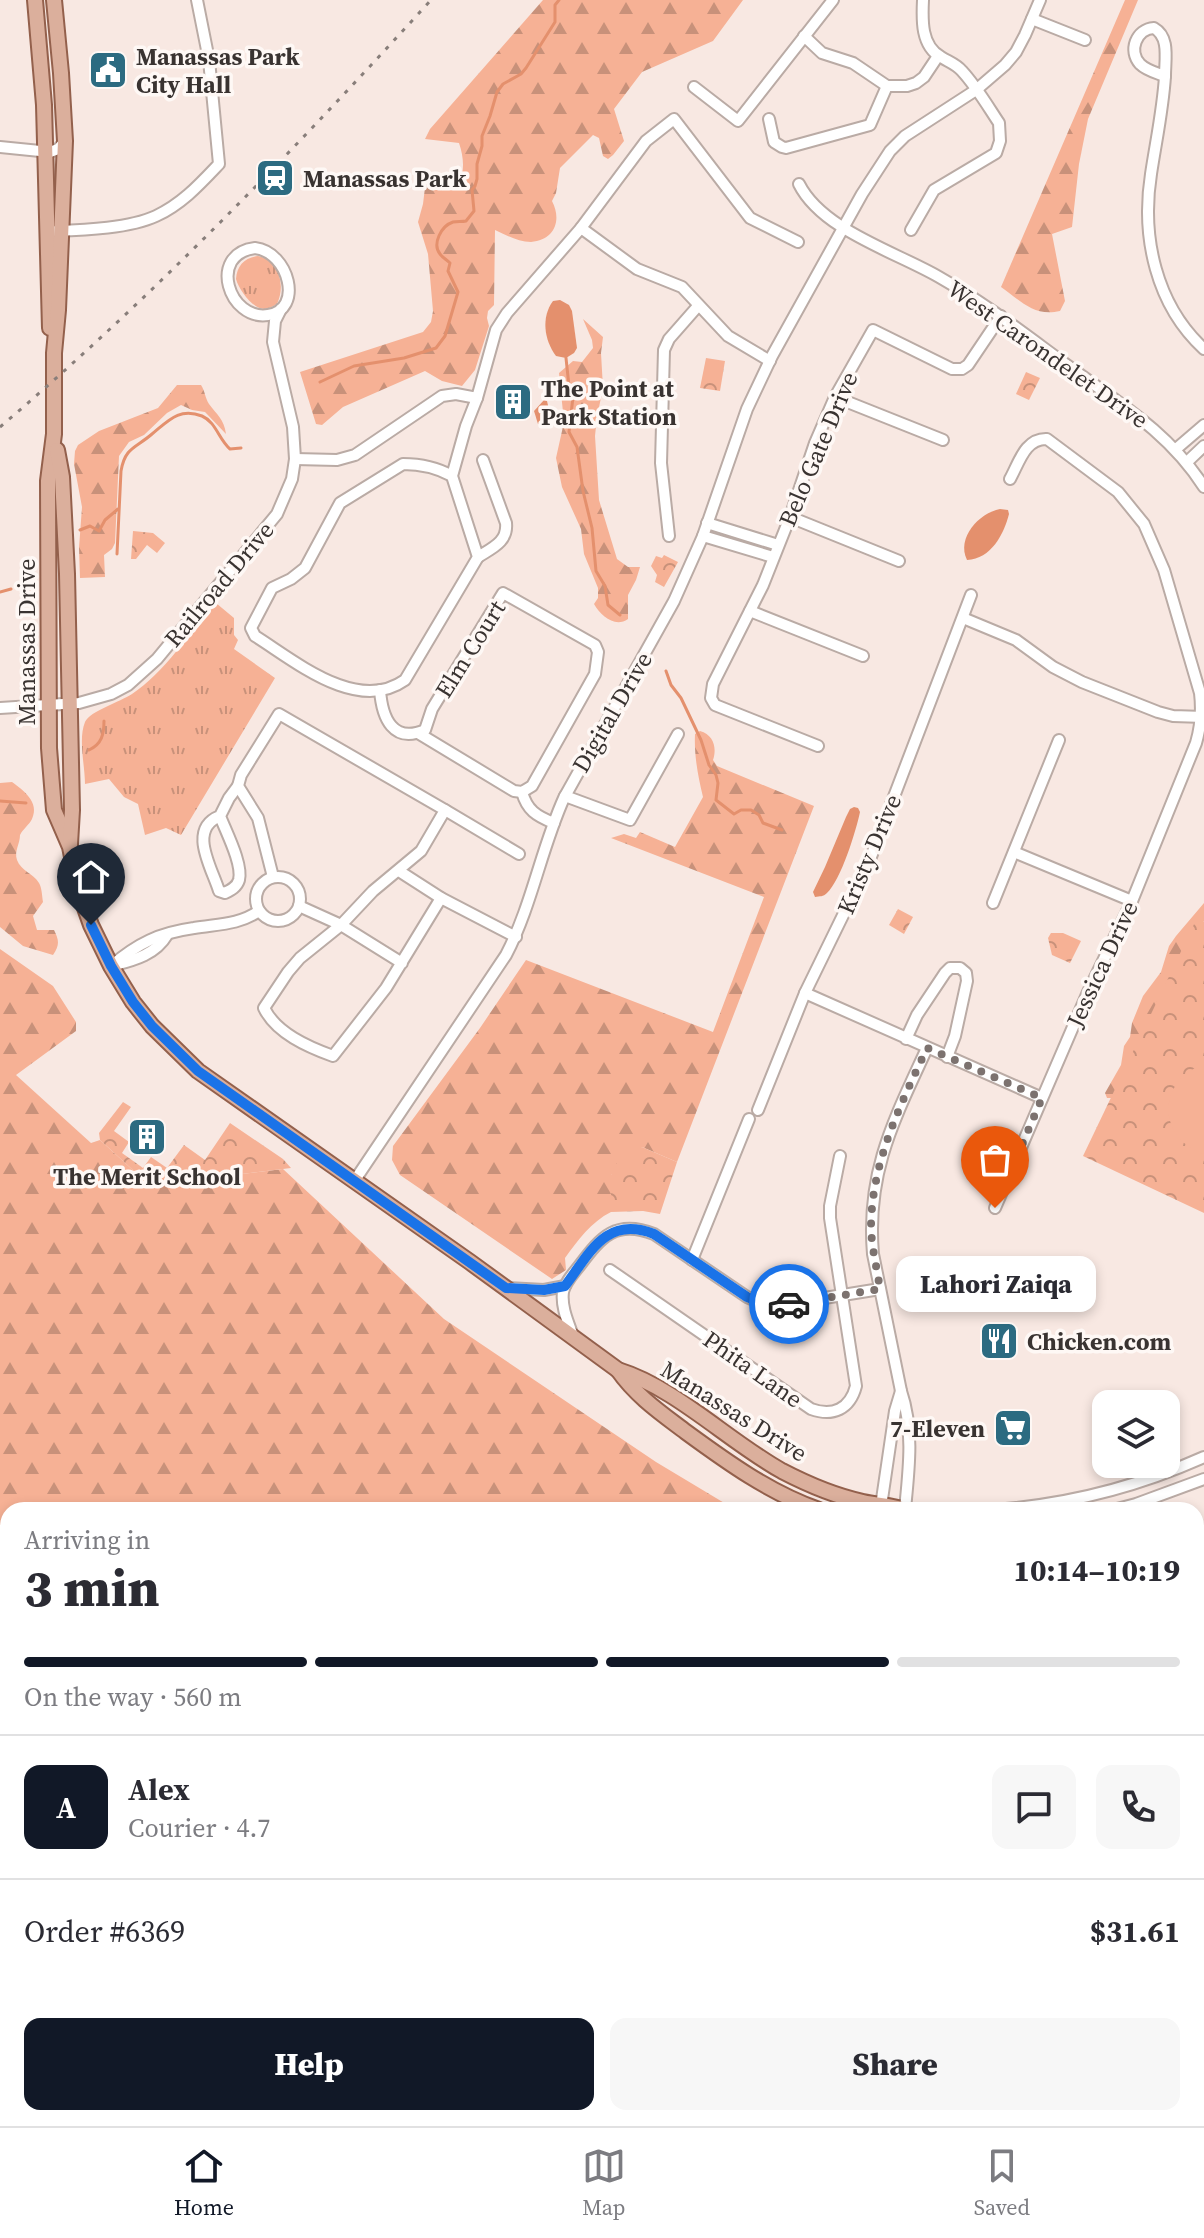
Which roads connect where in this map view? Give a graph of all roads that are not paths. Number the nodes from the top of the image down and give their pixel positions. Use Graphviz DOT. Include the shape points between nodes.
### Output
graph roads {
  1 [pos="35,0"];
  2 [pos="54,0"];
  3 [pos="197,0"];
  4 [pos="833,0"];
  5 [pos="923,0"];
  6 [pos="1040,0"];
  7 [pos="1032,19"];
  8 [pos="804,36"];
  9 [pos="1085,40"];
  10 [pos="938,56"];
  11 [pos="1165,76"];
  12 [pos="887,86"];
  13 [pos="694,87"];
  14 [pos="976,90"];
  15 [pos="769,119"];
  16 [pos="65,141"];
  17 [pos="0,147"];
  18 [pos="46,152"];
  19 [pos="799,184"];
  20 [pos="843,227"];
  21 [pos="581,228"];
  22 [pos="911,230"];
  23 [pos="54,232"];
  24 [pos="798,242"];
  25 [pos="698,306"];
  26 [pos="281,309"];
  27 [pos="251,312"];
  28 [pos="1001,316"];
  29 [pos="273,342"];
  30 [pos="1204,349"];
  31 [pos="770,361"];
  32 [pos="835,397"];
  33 [pos="477,398"];
  34 [pos="1204,425"];
  35 [pos="54,434"];
  36 [pos="943,440"];
  37 [pos="1204,446"];
  38 [pos="1176,449"];
  39 [pos="295,459"];
  40 [pos="483,460"];
  41 [pos="1187,462"];
  42 [pos="452,476"];
  43 [pos="1010,479"];
  44 [pos="1204,487"];
  45 [pos="790,517"];
  46 [pos="707,523"];
  47 [pos="669,536"];
  48 [pos="703,536"];
  49 [pos="778,545"];
  50 [pos="478,557"];
  51 [pos="773,557"];
  52 [pos="899,561"];
  53 [pos="971,595"];
  54 [pos="750,611"];
  55 [pos="963,618"];
  56 [pos="863,656"];
  57 [pos="380,690"];
  58 [pos="70,704"];
  59 [pos="48,705"];
  60 [pos="0,708"];
  61 [pos="1202,717"];
  62 [pos="418,733"];
  63 [pos="678,734"];
  64 [pos="1059,740"];
  65 [pos="818,746"];
  66 [pos="238,786"];
  67 [pos="522,792"];
  68 [pos="565,796"];
  69 [pos="445,810"];
  70 [pos="220,816"];
  71 [pos="554,823"];
  72 [pos="70,847"];
  73 [pos="1014,852"];
  74 [pos="519,854"];
  75 [pos="399,871"];
  76 [pos="273,877"];
  77 [pos="441,898"];
  78 [pos="1132,901"];
  79 [pos="993,903"];
  80 [pos="299,906"];
  81 [pos="259,911"];
  82 [pos="341,925"];
  83 [pos="516,937"];
  84 [pos="402,963"];
  85 [pos="111,966"];
  86 [pos="805,993"];
  87 [pos="906,1039"];
  88 [pos="927,1048"];
  89 [pos="947,1057"];
  90 [pos="1042,1098"];
  91 [pos="758,1110"];
  92 [pos="749,1119"];
  93 [pos="840,1156"];
  94 [pos="355,1180"];
  95 [pos="995,1208"];
  96 [pos="692,1260"];
  97 [pos="610,1270"];
  98 [pos="565,1286"];
  99 [pos="506,1288"];
  100 [pos="880,1289"];
  101 [pos="842,1295"];
  102 [pos="574,1338"];
  103 [pos="618,1370"];
  104 [pos="901,1391"];
  105 [pos="1204,1457"];
  106 [pos="1204,1479"];
  107 [pos="802,1502"];
  108 [pos="860,1502"];
  109 [pos="881,1502"];
  110 [pos="906,1502"];
  111 [pos="1057,1502"];
  112 [pos="1142,1502"];
  1 -- 18 [label="main road, Manassas Drive"];
  2 -- 16 [label="main road, Manassas Drive"];
  3 -- 23 [label="street" via="219,164 192,192 153,218"];
  4 -- 8 [label="street"];
  5 -- 10 [label="street" via="925,37"];
  6 -- 7 [label="street, Digital Drive"];
  7 -- 9 [label="street"];
  7 -- 14 [label="street, Digital Drive" via="1016,52"];
  8 -- 12 [label="street" via="822,53 853,63"];
  8 -- 13 [label="street" via="738,121"];
  10 -- 12 [label="street" via="916,83"];
  10 -- 14 [label="street" via="961,70"];
  11 -- 11 [label="street" via="1165,39 1159,30 1145,29 1136,39 1136,56 1144,67"];
  11 -- 30 [label="street" via="1149,186 1150,245 1170,307"];
  12 -- 15 [label="street" via="870,125 786,148 774,142"];
  14 -- 20 [label="street, Digital Drive" via="890,151"];
  14 -- 22 [label="street" via="1000,125 998,148 934,190"];
  16 -- 18 [label="street"];
  16 -- 23 [label="main road, Manassas Drive"];
  17 -- 18 [label="street"];
  18 -- 23 [label="main road, Manassas Drive"];
  19 -- 20 [label="street, West Carondelet Drive" via="812,204"];
  20 -- 28 [label="street, West Carondelet Drive"];
  20 -- 31 [label="street, Digital Drive"];
  21 -- 24 [label="street" via="646,141 674,119 750,218"];
  21 -- 25 [label="street" via="637,269 682,287"];
  21 -- 33 [label="street" via="496,330"];
  23 -- 35 [label="main road, Manassas Drive"];
  25 -- 31 [label="street" via="728,336"];
  25 -- 47 [label="street" via="664,350 661,463"];
  26 -- 27 [label="street" via="266,316"];
  26 -- 27 [label="street, Railroad Drive" via="289,284 283,266 270,252 255,248 236,257 227,278 233,297"];
  26 -- 29 [label="street, Railroad Drive"];
  27 -- 29 [label="street, Railroad Drive"];
  28 -- 32 [label="street, Belo Gate Drive" via="962,369 952,369 873,330"];
  28 -- 38 [label="street, West Carondelet Drive"];
  29 -- 39 [label="street, Railroad Drive"];
  31 -- 46 [label="street, Digital Drive" via="747,409"];
  32 -- 36 [label="street"];
  32 -- 45 [label="street, Belo Gate Drive"];
  33 -- 39 [label="street" via="442,396 355,455"];
  33 -- 42 [label="street"];
  34 -- 38 [label="street"];
  35 -- 58 [label="main road, Manassas Drive" via="64,505"];
  35 -- 59 [label="main road, Manassas Drive" via="48,481"];
  37 -- 41 [label="street"];
  38 -- 41 [label="street, West Carondelet Drive"];
  39 -- 58 [label="street, Railroad Drive" via="277,514 157,659 128,685"];
  40 -- 50 [label="street" via="507,532"];
  41 -- 44 [label="street, West Carondelet Drive"];
  42 -- 50 [label="street"];
  42 -- 57 [label="street" via="403,464 340,503 305,568 272,588 251,628 255,636 333,684"];
  43 -- 61 [label="street" via="1028,445 1047,439 1133,509 1164,570 1200,693"];
  45 -- 49 [label="street, Belo Gate Drive"];
  45 -- 52 [label="street"];
  46 -- 48 [label="street, Digital Drive"];
  46 -- 49 [label="street, Belo Gate Drive"];
  48 -- 51 [label="street, Belo Gate Drive"];
  48 -- 68 [label="street, Digital Drive" via="674,601"];
  49 -- 51 [label="street, Belo Gate Drive"];
  50 -- 57 [label="street" via="405,680"];
  51 -- 54 [label="street, Belo Gate Drive"];
  53 -- 55 [label="street, Kristy Drive"];
  54 -- 56 [label="street"];
  54 -- 65 [label="street, Belo Gate Drive" via="711,698 715,705"];
  55 -- 61 [label="street" via="1016,640 1082,682 1158,712"];
  55 -- 86 [label="street, Kristy Drive" via="869,862"];
  57 -- 62 [label="street" via="389,725 410,735"];
  58 -- 59 [label="street, Railroad Drive"];
  58 -- 72 [label="main road, Manassas Drive"];
  59 -- 60 [label="street, Railroad Drive"];
  59 -- 72 [label="main road, Manassas Drive" via="54,810"];
  61 -- 78 [label="street, Jessica Drive"];
  62 -- 67 [label="street"];
  62 -- 67 [label="street, Elm Court" via="425,730 432,709 503,593 595,645 595,674 532,786"];
  63 -- 68 [label="street" via="630,820"];
  64 -- 73 [label="street"];
  66 -- 69 [label="street" via="279,714"];
  66 -- 70 [label="street"];
  66 -- 76 [label="street" via="258,818"];
  67 -- 71 [label="street" via="526,805"];
  68 -- 71 [label="street, Digital Drive"];
  69 -- 74 [label="street"];
  69 -- 75 [label="street" via="421,851"];
  70 -- 70 [label="street" via="240,879 225,893 219,891 202,842 205,828"];
  71 -- 83 [label="street, Digital Drive"];
  72 -- 85 [label="main road, Manassas Drive" via="79,891"];
  73 -- 78 [label="street"];
  73 -- 79 [label="street"];
  75 -- 77 [label="street"];
  75 -- 82 [label="street"];
  76 -- 80 [label="street" via="293,882 300,893"];
  76 -- 81 [label="street" via="258,889"];
  77 -- 83 [label="street"];
  77 -- 84 [label="street"];
  78 -- 90 [label="street, Jessica Drive"];
  80 -- 81 [label="street" via="283,921 269,920"];
  80 -- 82 [label="street"];
  81 -- 85 [label="street" via="233,923 154,936"];
  82 -- 84 [label="street"];
  82 -- 84 [label="street" via="294,965 264,1008 310,1047 333,1056"];
  83 -- 94 [label="street, Digital Drive"];
  85 -- 94 [label="main road, Manassas Drive" via="152,1026 198,1071"];
  86 -- 87 [label="street"];
  86 -- 91 [label="street, Kristy Drive"];
  87 -- 88 [label="street"];
  87 -- 89 [label="street" via="945,973 960,968 967,981"];
  88 -- 89 [label="street"];
  88 -- 100 [label="street" via="878,1167 871,1231"];
  89 -- 90 [label="street"];
  90 -- 95 [label="street, Jessica Drive"];
  92 -- 96 [label="street"];
  93 -- 101 [label="street, Phita Lane" via="830,1212"];
  94 -- 99 [label="main road, Manassas Drive"];
  96 -- 98 [label="street" via="654,1234 622,1229 595,1245"];
  96 -- 101 [label="street" via="761,1303 775,1306"];
  97 -- 101 [label="street, Phita Lane" via="811,1409 826,1413 843,1409 856,1386"];
  98 -- 99 [label="street"];
  98 -- 102 [label="street" via="563,1303"];
  99 -- 102 [label="main road, Manassas Drive"];
  100 -- 101 [label="street"];
  100 -- 104 [label="street"];
  102 -- 103 [label="main road, Manassas Drive"];
  103 -- 107 [label="main road, Manassas Drive" via="651,1406 720,1456"];
  103 -- 108 [label="main road, Manassas Drive" via="659,1389 783,1472"];
  104 -- 109 [label="street"];
  104 -- 110 [label="street" via="909,1413"];
  105 -- 111 [label="street" via="1118,1489"];
  106 -- 112 [label="street"];
}
